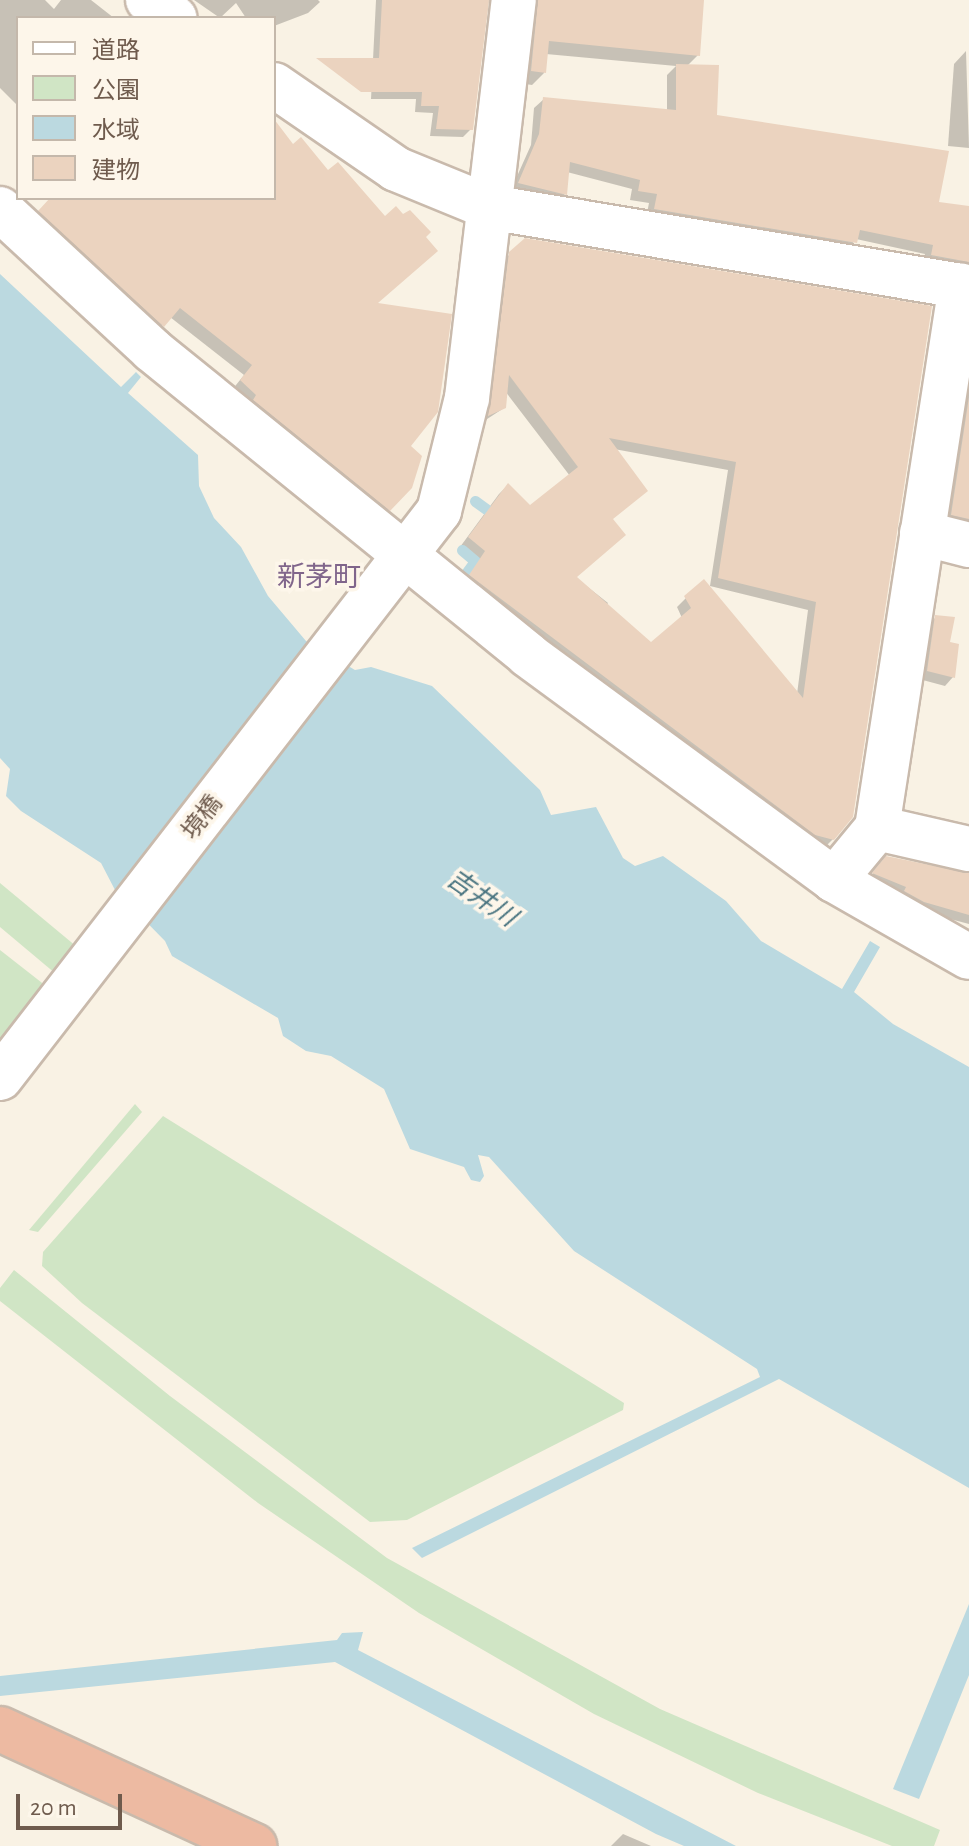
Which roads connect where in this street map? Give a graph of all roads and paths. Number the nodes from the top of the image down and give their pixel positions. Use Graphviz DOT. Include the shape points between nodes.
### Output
graph roads {
  1 [pos="148,0"];
  2 [pos="514,0"];
  3 [pos="172,16"];
  4 [pos="276,86"];
  5 [pos="489,207"];
  6 [pos="0,209"];
  7 [pos="965,286"];
  8 [pos="922,533"];
  9 [pos="969,545"];
  10 [pos="405,559"];
  11 [pos="877,828"];
  12 [pos="969,849"];
  13 [pos="834,880"];
  14 [pos="969,957"];
  15 [pos="0,1078"];
  16 [pos="0,1729"];
  17 [pos="254,1846"];
  1 -- 3 [label="street"];
  2 -- 5 [label="street, 境橋"];
  4 -- 5 [label="street" via="396,169"];
  5 -- 7 [label="street"];
  5 -- 10 [label="street, 境橋" via="465,407 439,511"];
  6 -- 10 [label="street" via="152,350"];
  7 -- 8 [label="street"];
  8 -- 9 [label="street"];
  8 -- 11 [label="street"];
  10 -- 13 [label="street"];
  10 -- 15 [label="street, 境橋"];
  11 -- 12 [label="street"];
  11 -- 13 [label="street"];
  13 -- 14 [label="street"];
  16 -- 17 [label="highway"];
}
